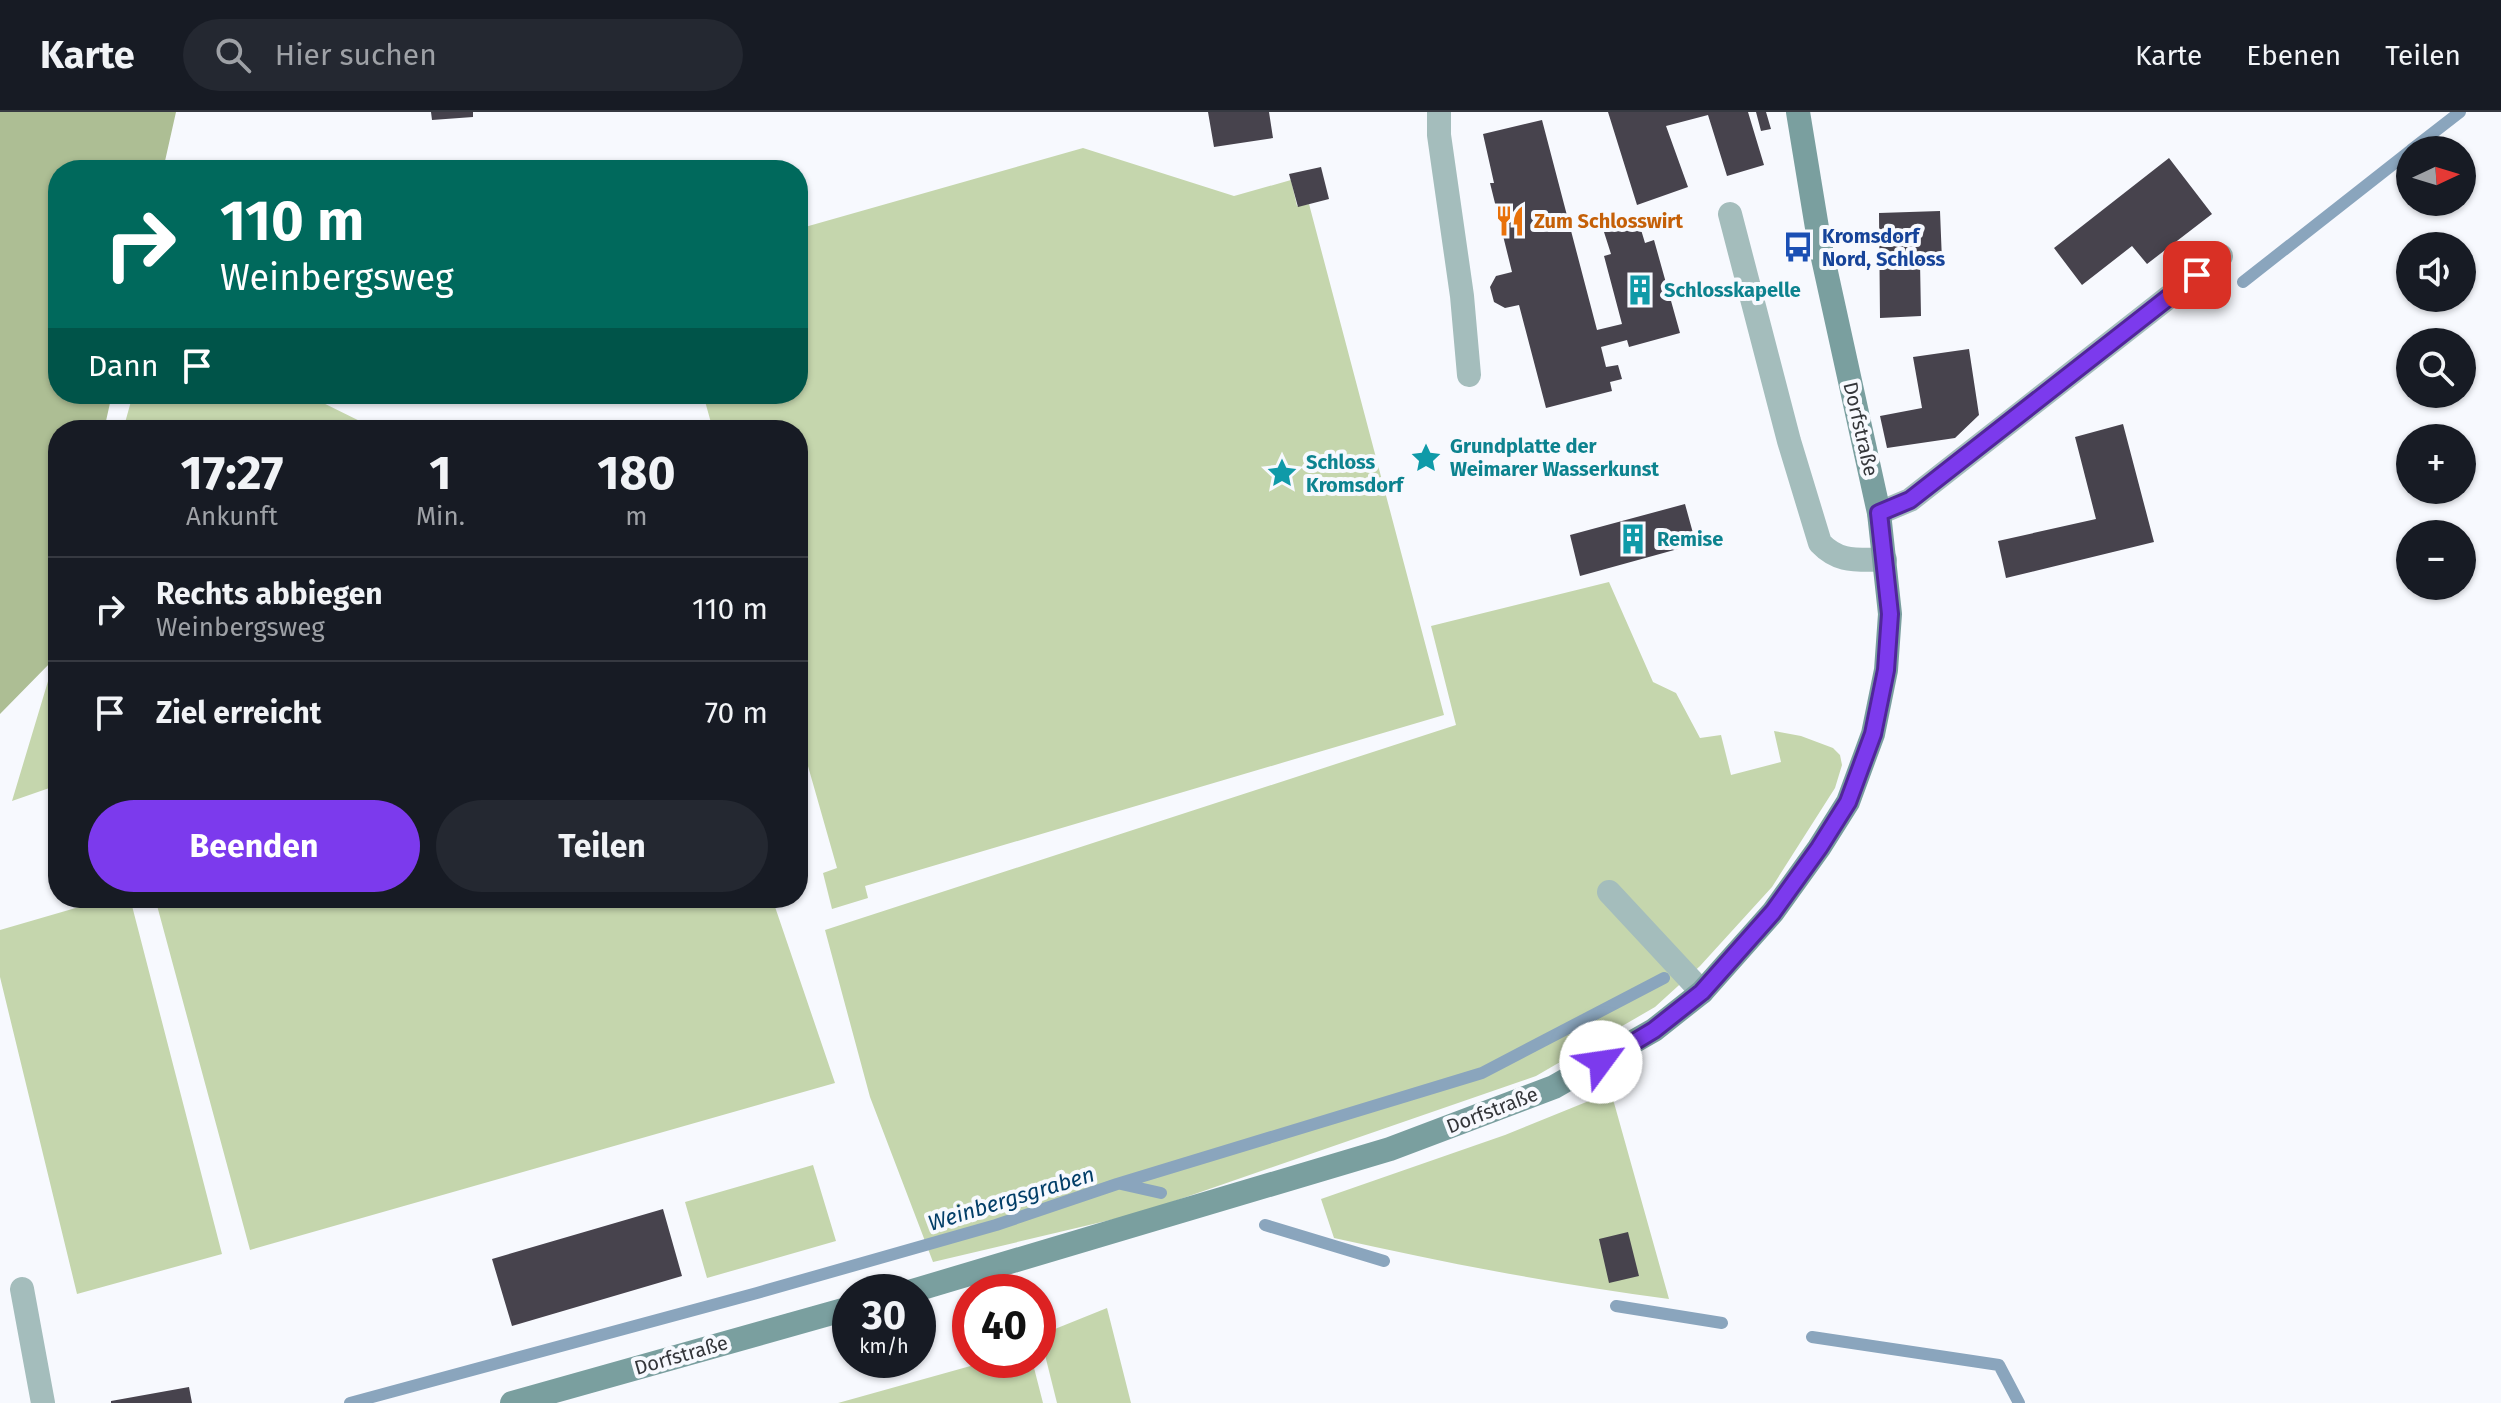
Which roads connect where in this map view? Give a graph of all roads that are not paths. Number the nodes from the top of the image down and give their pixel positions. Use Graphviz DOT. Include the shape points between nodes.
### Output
graph roads {
  1 [pos="1439,112"];
  2 [pos="1798,112"];
  3 [pos="1730,214"];
  4 [pos="2221,256"];
  5 [pos="1469,375"];
  6 [pos="1879,513"];
  7 [pos="1885,560"];
  8 [pos="1609,892"];
  9 [pos="1702,992"];
  10 [pos="936,1284"];
  11 [pos="22,1289"];
  12 [pos="832,1313"];
  13 [pos="43,1403"];
  14 [pos="512,1403"];
  1 -- 5 [label="street"];
  2 -- 6 [label="street, Dorfstraße" via="1819,240"];
  3 -- 7 [label="street" via="1820,543 1832,555"];
  4 -- 6 [label="street" via="1910,500"];
  6 -- 7 [label="street, Dorfstraße"];
  7 -- 9 [label="street, Dorfstraße" via="1890,614 1886,670 1873,734 1848,802 1773,912"];
  8 -- 9 [label="street"];
  9 -- 10 [label="street, Dorfstraße" via="1654,1030 1554,1087 1375,1153"];
  11 -- 13 [label="street"];
  12 -- 14 [label="street, Dorfstraße"];
}
